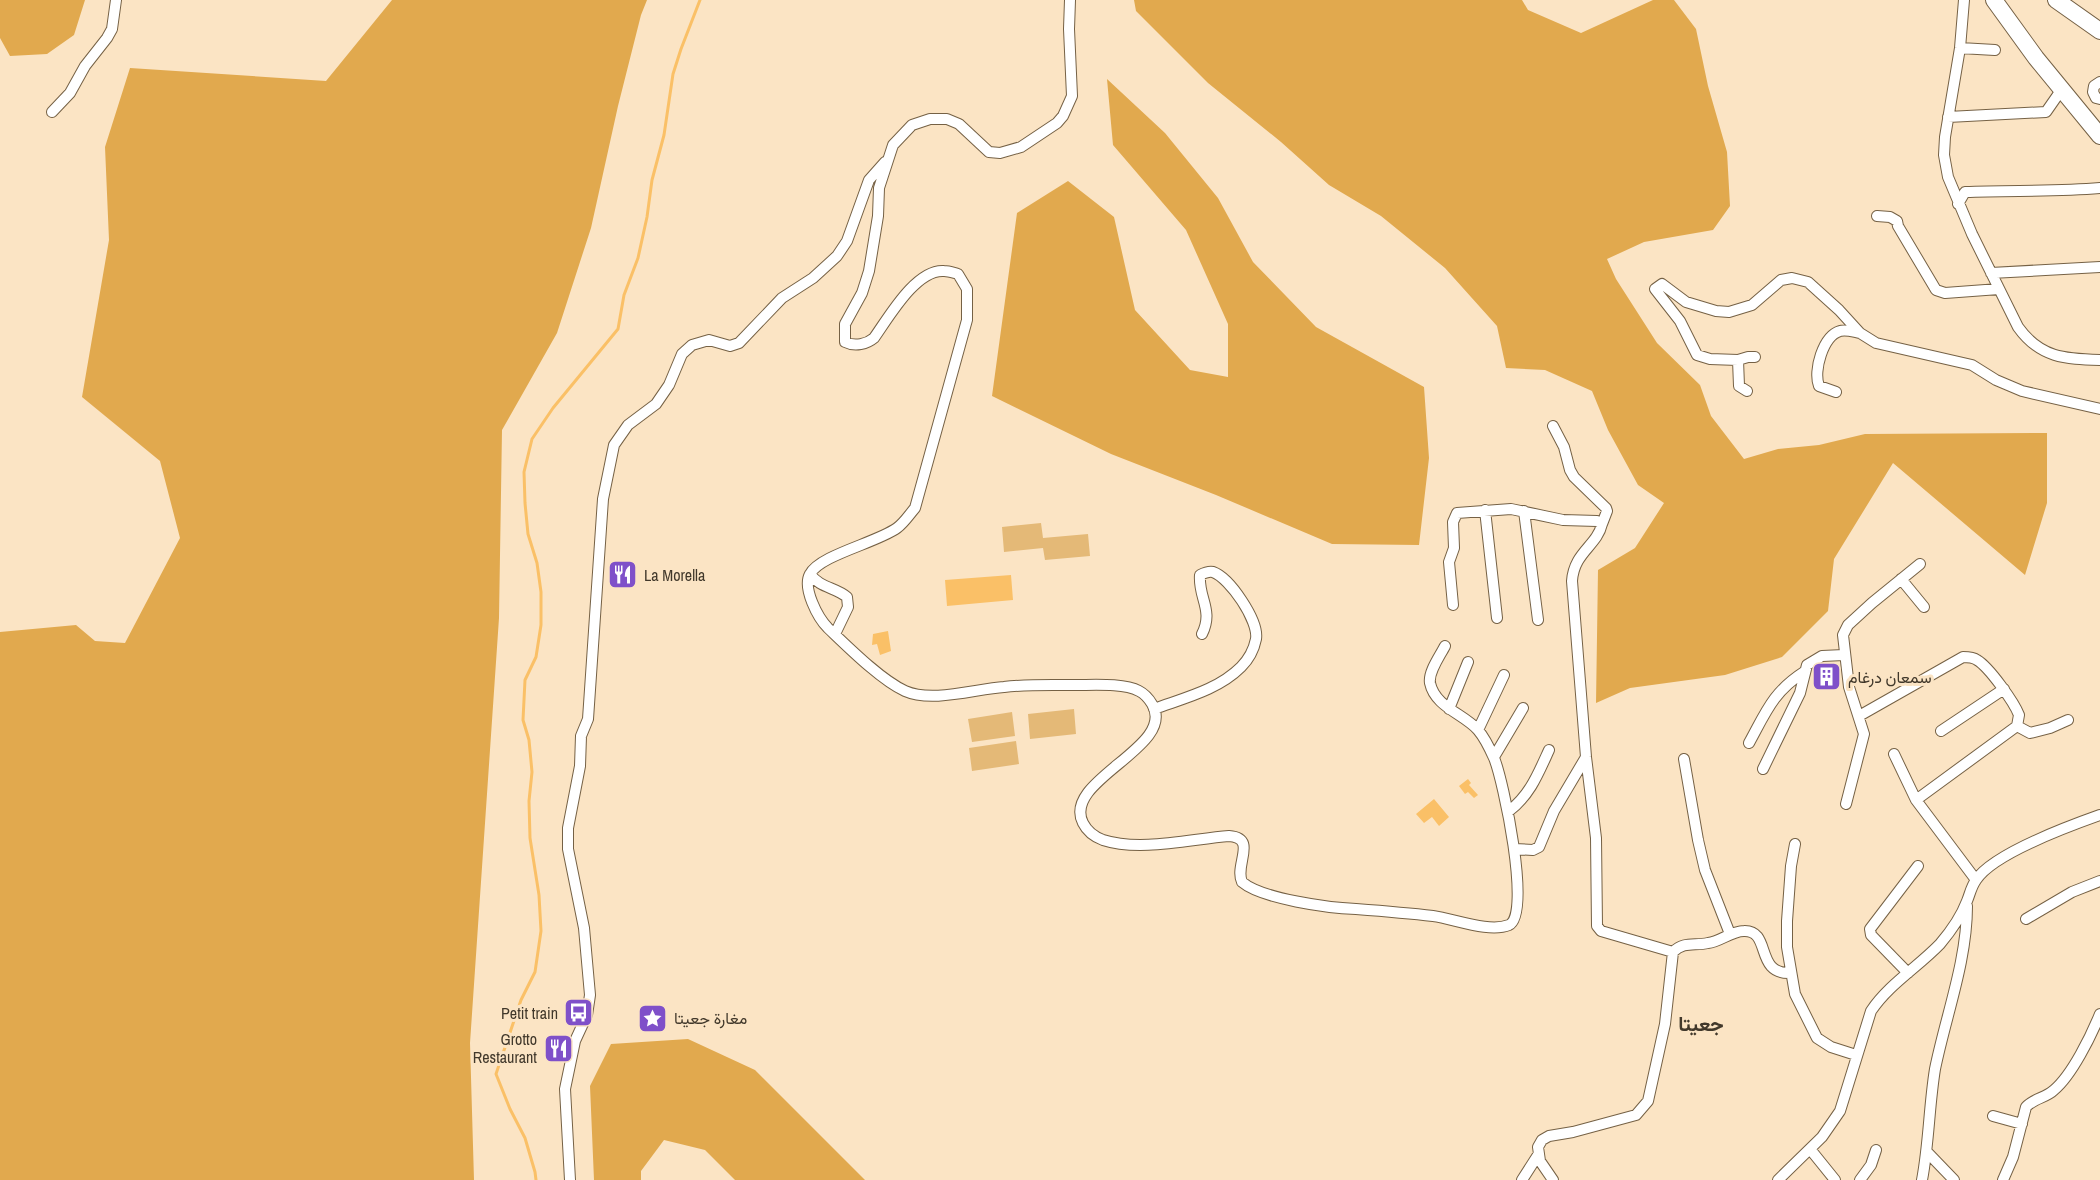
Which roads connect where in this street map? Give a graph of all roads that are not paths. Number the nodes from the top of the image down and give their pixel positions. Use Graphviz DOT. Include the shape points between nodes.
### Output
graph roads {
  1 [pos="117,0"];
  2 [pos="1070,0"];
  3 [pos="1964,0"];
  4 [pos="1994,0"];
  5 [pos="2056,0"];
  6 [pos="2100,31"];
  7 [pos="1960,48"];
  8 [pos="1995,50"];
  9 [pos="2100,82"];
  10 [pos="2062,89"];
  11 [pos="2096,96"];
  12 [pos="2074,104"];
  13 [pos="52,112"];
  14 [pos="1948,117"];
  15 [pos="2100,136"];
  16 [pos="888,159"];
  17 [pos="2100,188"];
  18 [pos="1958,204"];
  19 [pos="1877,216"];
  20 [pos="2100,267"];
  21 [pos="1991,273"];
  22 [pos="2000,289"];
  23 [pos="1860,333"];
  24 [pos="1755,357"];
  25 [pos="1737,360"];
  26 [pos="2100,360"];
  27 [pos="1747,391"];
  28 [pos="1836,392"];
  29 [pos="2100,409"];
  30 [pos="1553,426"];
  31 [pos="1485,510"];
  32 [pos="1524,512"];
  33 [pos="1602,524"];
  34 [pos="1920,564"];
  35 [pos="810,574"];
  36 [pos="1901,579"];
  37 [pos="1453,605"];
  38 [pos="1924,607"];
  39 [pos="1497,618"];
  40 [pos="1538,620"];
  41 [pos="835,634"];
  42 [pos="1202,634"];
  43 [pos="1445,646"];
  44 [pos="1844,655"];
  45 [pos="1468,662"];
  46 [pos="1804,672"];
  47 [pos="1504,675"];
  48 [pos="2004,689"];
  49 [pos="1523,708"];
  50 [pos="1154,709"];
  51 [pos="1449,709"];
  52 [pos="1859,716"];
  53 [pos="2068,720"];
  54 [pos="2017,726"];
  55 [pos="1478,730"];
  56 [pos="1941,731"];
  57 [pos="1749,743"];
  58 [pos="1549,750"];
  59 [pos="1893,754"];
  60 [pos="1494,757"];
  61 [pos="1586,757"];
  62 [pos="1684,759"];
  63 [pos="1763,770"];
  64 [pos="1916,800"];
  65 [pos="1846,804"];
  66 [pos="1509,811"];
  67 [pos="2100,815"];
  68 [pos="1795,844"];
  69 [pos="1514,849"];
  70 [pos="1918,866"];
  71 [pos="1976,880"];
  72 [pos="2100,882"];
  73 [pos="1967,902"];
  74 [pos="2026,919"];
  75 [pos="1730,934"];
  76 [pos="1673,952"];
  77 [pos="1908,972"];
  78 [pos="1791,973"];
  79 [pos="2100,1014"];
  80 [pos="1856,1055"];
  81 [pos="1993,1116"];
  82 [pos="2022,1124"];
  83 [pos="1810,1149"];
  84 [pos="1876,1150"];
  85 [pos="1928,1153"];
  86 [pos="1538,1155"];
  87 [pos="570,1180"];
  88 [pos="1522,1180"];
  89 [pos="1553,1180"];
  90 [pos="1778,1180"];
  91 [pos="1835,1180"];
  92 [pos="1860,1180"];
  93 [pos="1922,1180"];
  94 [pos="1954,1180"];
  95 [pos="2003,1180"];
  1 -- 13 [label="street" via="107,38 70,93"];
  2 -- 16 [label="street" via="1072,96 1057,123 1021,147 1000,153 982,148 959,124 930,119 903,133"];
  3 -- 7 [label="street"];
  4 -- 10 [label="highway"];
  5 -- 6 [label="highway"];
  7 -- 8 [label="street"];
  7 -- 14 [label="street"];
  9 -- 11 [label="street" via="2094,86"];
  10 -- 12 [label="highway"];
  10 -- 14 [label="street" via="2046,112"];
  11 -- 12 [label="street"];
  12 -- 15 [label="highway"];
  14 -- 18 [label="street" via="1944,155"];
  16 -- 35 [label="street" via="879,188 871,264 862,294 845,324 845,342 869,342 907,291 927,275 943,270 958,274 967,289 967,320 915,508 897,528 820,563"];
  16 -- 87 [label="street" via="869,180 847,241 837,256 782,298 739,343 730,346 702,340 692,345 682,354 656,404 619,436 611,457 603,499 588,719 581,736 580,766 568,828 590,995 565,1089"];
  17 -- 18 [label="street" via="1965,192"];
  18 -- 21 [label="street"];
  19 -- 22 [label="street" via="1897,222 1936,290 1945,293"];
  20 -- 21 [label="street"];
  21 -- 22 [label="street"];
  22 -- 26 [label="street" via="2018,327 2032,345 2069,359"];
  23 -- 25 [label="street" via="1808,282 1798,279 1781,280 1752,305 1729,312 1686,302 1662,284 1655,289 1680,321 1697,355"];
  23 -- 28 [label="street" via="1842,330 1823,347 1816,380 1819,386"];
  23 -- 29 [label="street" via="1884,346 1972,365 2022,391"];
  24 -- 25 [label="street"];
  25 -- 27 [label="street" via="1739,386"];
  30 -- 33 [label="street" via="1574,477 1606,508"];
  31 -- 32 [label="street"];
  31 -- 37 [label="street" via="1462,511 1454,517 1454,548 1449,562"];
  31 -- 39 [label="street"];
  32 -- 33 [label="street"];
  32 -- 40 [label="street"];
  33 -- 61 [label="street" via="1573,570"];
  34 -- 36 [label="street"];
  35 -- 41 [label="street" via="808,585 813,605"];
  35 -- 41 [label="street" via="823,586 847,597 848,607"];
  36 -- 38 [label="street"];
  36 -- 44 [label="street" via="1848,625"];
  41 -- 50 [label="street" via="891,683 907,692 944,695 1032,684 1129,687 1141,691"];
  42 -- 50 [label="street" via="1208,620 1200,575 1212,572 1228,584 1249,612 1256,631 1252,651 1241,667 1221,682"];
  43 -- 51 [label="street" via="1430,683"];
  44 -- 46 [label="street" via="1817,658"];
  44 -- 52 [label="street"];
  45 -- 51 [label="street"];
  46 -- 57 [label="street" via="1777,693"];
  46 -- 63 [label="street" via="1800,693"];
  47 -- 55 [label="street"];
  48 -- 52 [label="street" via="1982,664 1963,657"];
  48 -- 54 [label="street" via="2019,715"];
  48 -- 56 [label="street"];
  49 -- 60 [label="street"];
  50 -- 69 [label="street" via="1156,716 1150,734 1090,790 1083,802 1083,824 1097,838 1138,845 1235,836 1242,839 1244,848 1239,876 1242,882 1269,894 1311,905 1425,915 1499,927 1511,924 1516,917"];
  51 -- 55 [label="street"];
  52 -- 65 [label="street" via="1864,734"];
  53 -- 54 [label="street" via="2030,733"];
  54 -- 64 [label="street"];
  55 -- 60 [label="street"];
  58 -- 66 [label="street" via="1530,789"];
  59 -- 64 [label="street"];
  60 -- 66 [label="street"];
  61 -- 69 [label="street" via="1554,811 1539,847"];
  61 -- 76 [label="street" via="1596,838 1597,926 1601,931"];
  62 -- 75 [label="street" via="1705,870"];
  64 -- 71 [label="street"];
  66 -- 69 [label="street"];
  67 -- 71 [label="street" via="1998,860"];
  68 -- 78 [label="street" via="1787,921"];
  70 -- 77 [label="street" via="1870,929 1870,935"];
  71 -- 73 [label="street"];
  72 -- 74 [label="street" via="2072,892"];
  73 -- 77 [label="street" via="1955,926 1926,959"];
  73 -- 85 [label="street" via="1963,951 1935,1071"];
  75 -- 76 [label="street" via="1710,943 1683,945"];
  75 -- 78 [label="street" via="1745,930 1753,933 1775,972"];
  76 -- 86 [label="street" via="1665,1024 1648,1101 1636,1115 1549,1136 1542,1140"];
  77 -- 80 [label="street" via="1871,1011"];
  78 -- 80 [label="street" via="1795,994 1817,1038"];
  79 -- 82 [label="street" via="2090,1039 2056,1089 2030,1102"];
  80 -- 83 [label="street" via="1840,1111"];
  81 -- 82 [label="street"];
  82 -- 95 [label="street"];
  83 -- 90 [label="street"];
  83 -- 91 [label="street"];
  84 -- 92 [label="street"];
  85 -- 93 [label="street"];
  85 -- 94 [label="street"];
  86 -- 88 [label="street"];
  86 -- 89 [label="street"];
}
